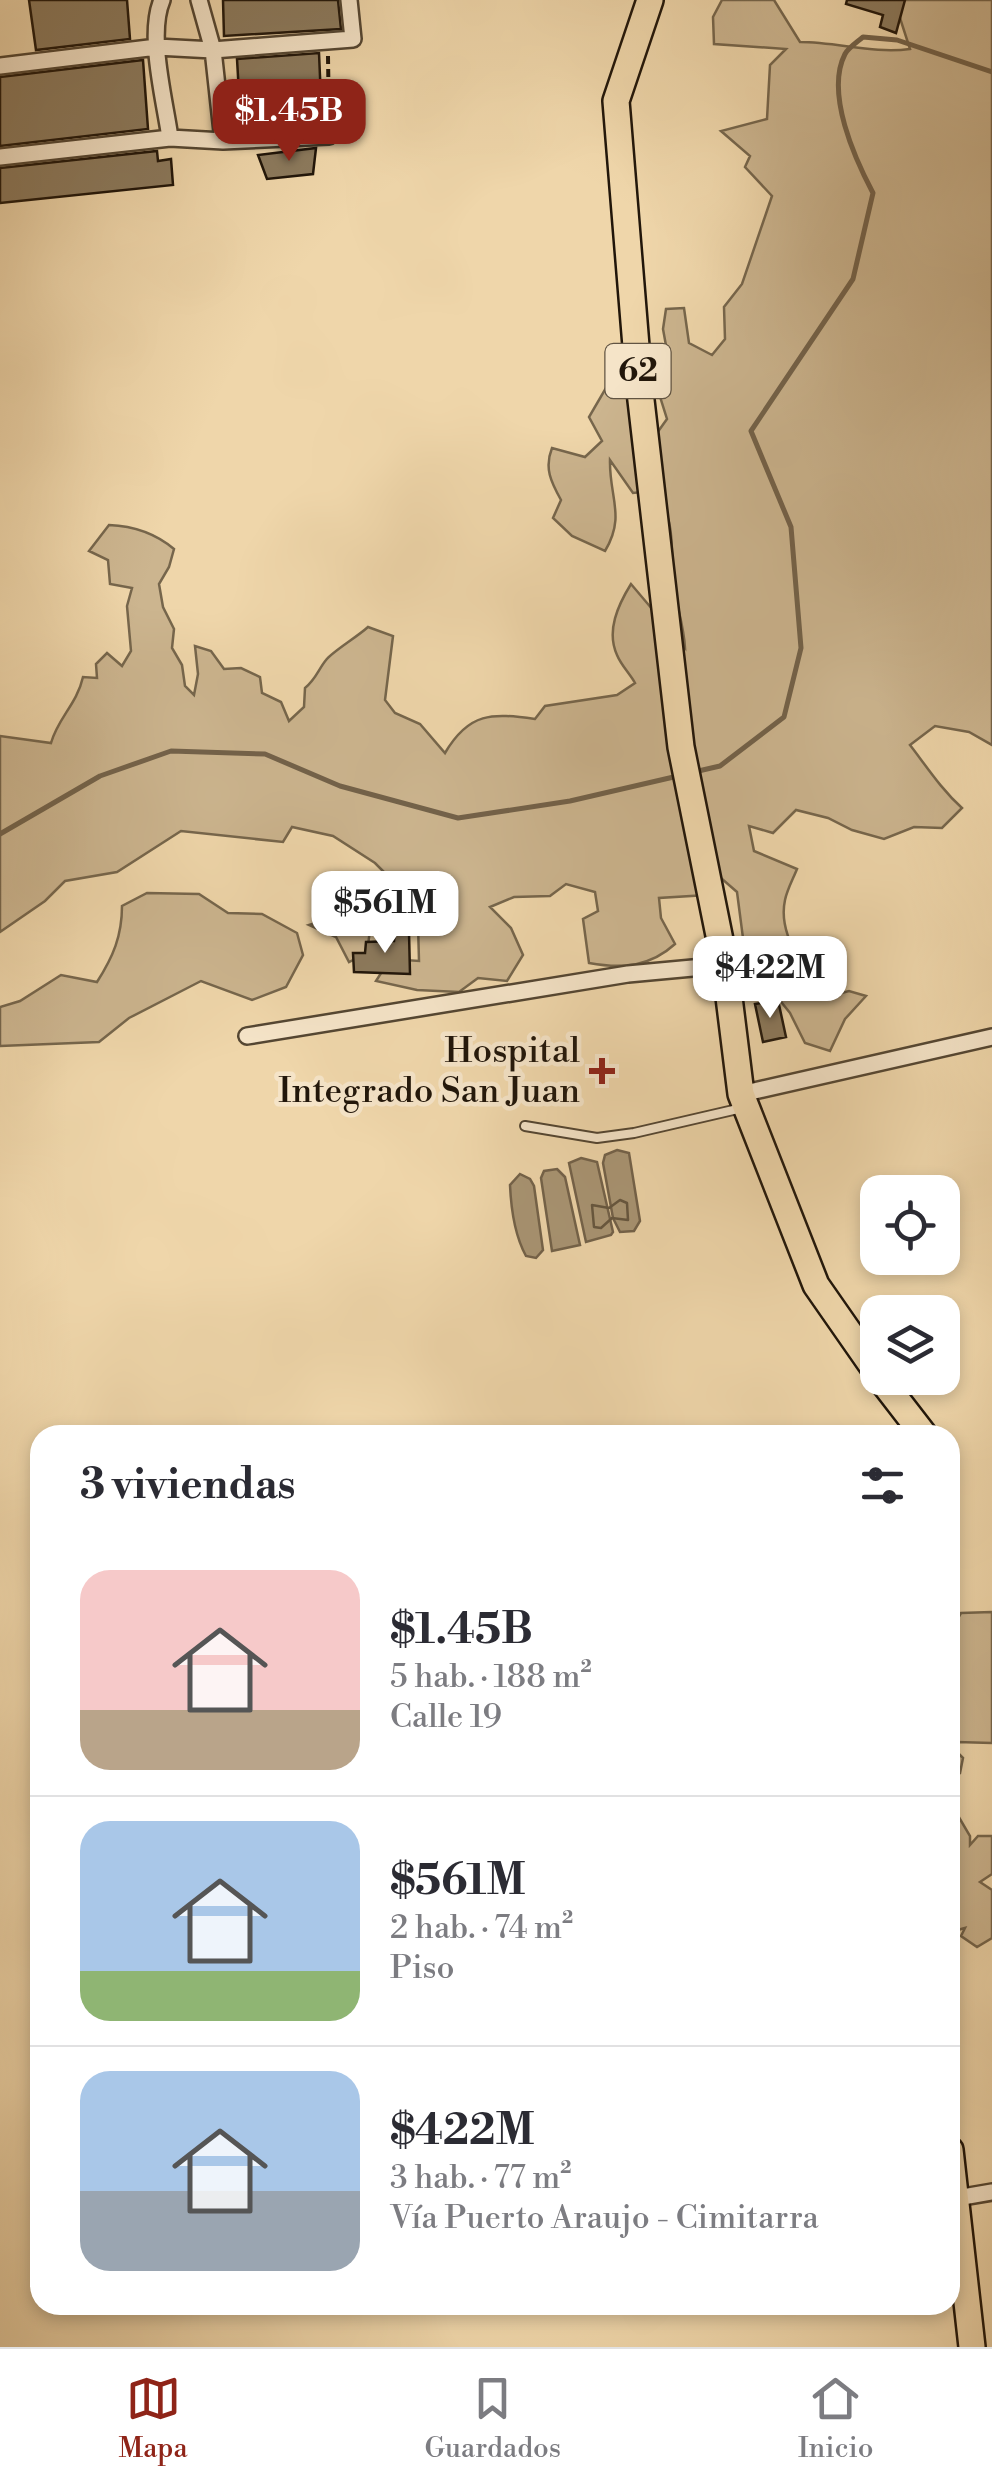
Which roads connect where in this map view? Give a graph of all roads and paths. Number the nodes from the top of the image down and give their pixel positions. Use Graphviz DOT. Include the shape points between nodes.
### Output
graph roads {
  1 [pos="162,0"];
  2 [pos="198,0"];
  3 [pos="349,0"];
  4 [pos="650,0"];
  5 [pos="328,42"];
  6 [pos="158,47"];
  7 [pos="213,50"];
  8 [pos="0,66"];
  9 [pos="329,136"];
  10 [pos="170,138"];
  11 [pos="223,142"];
  12 [pos="0,158"];
  13 [pos="726,964"];
  14 [pos="248,1036"];
  15 [pos="992,1036"];
  16 [pos="744,1100"];
  17 [pos="525,1126"];
  18 [pos="860,1349"];
  19 [pos="893,1395"];
  20 [pos="916,1425"];
  21 [pos="992,2192"];
  22 [pos="960,2197"];
  23 [pos="960,2228"];
  24 [pos="972,2347"];
  1 -- 6 [label="street"];
  2 -- 7 [label="street"];
  3 -- 5 [label="street" via="352,40"];
  4 -- 13 [label="main road, 62" via="616,101 680,747"];
  5 -- 7 [label="street"];
  5 -- 9 [label="path"];
  6 -- 7 [label="street"];
  6 -- 8 [label="street"];
  6 -- 10 [label="street"];
  7 -- 11 [label="street"];
  9 -- 11 [label="street"];
  10 -- 11 [label="street"];
  10 -- 12 [label="street"];
  13 -- 14 [label="street"];
  13 -- 16 [label="main road, 62"];
  15 -- 16 [label="street"];
  16 -- 17 [label="lane" via="597,1138"];
  16 -- 18 [label="main road, 62" via="816,1285"];
  19 -- 20 [label="main road, 62"];
  21 -- 22 [label="street"];
  23 -- 24 [label="main road"];
}
